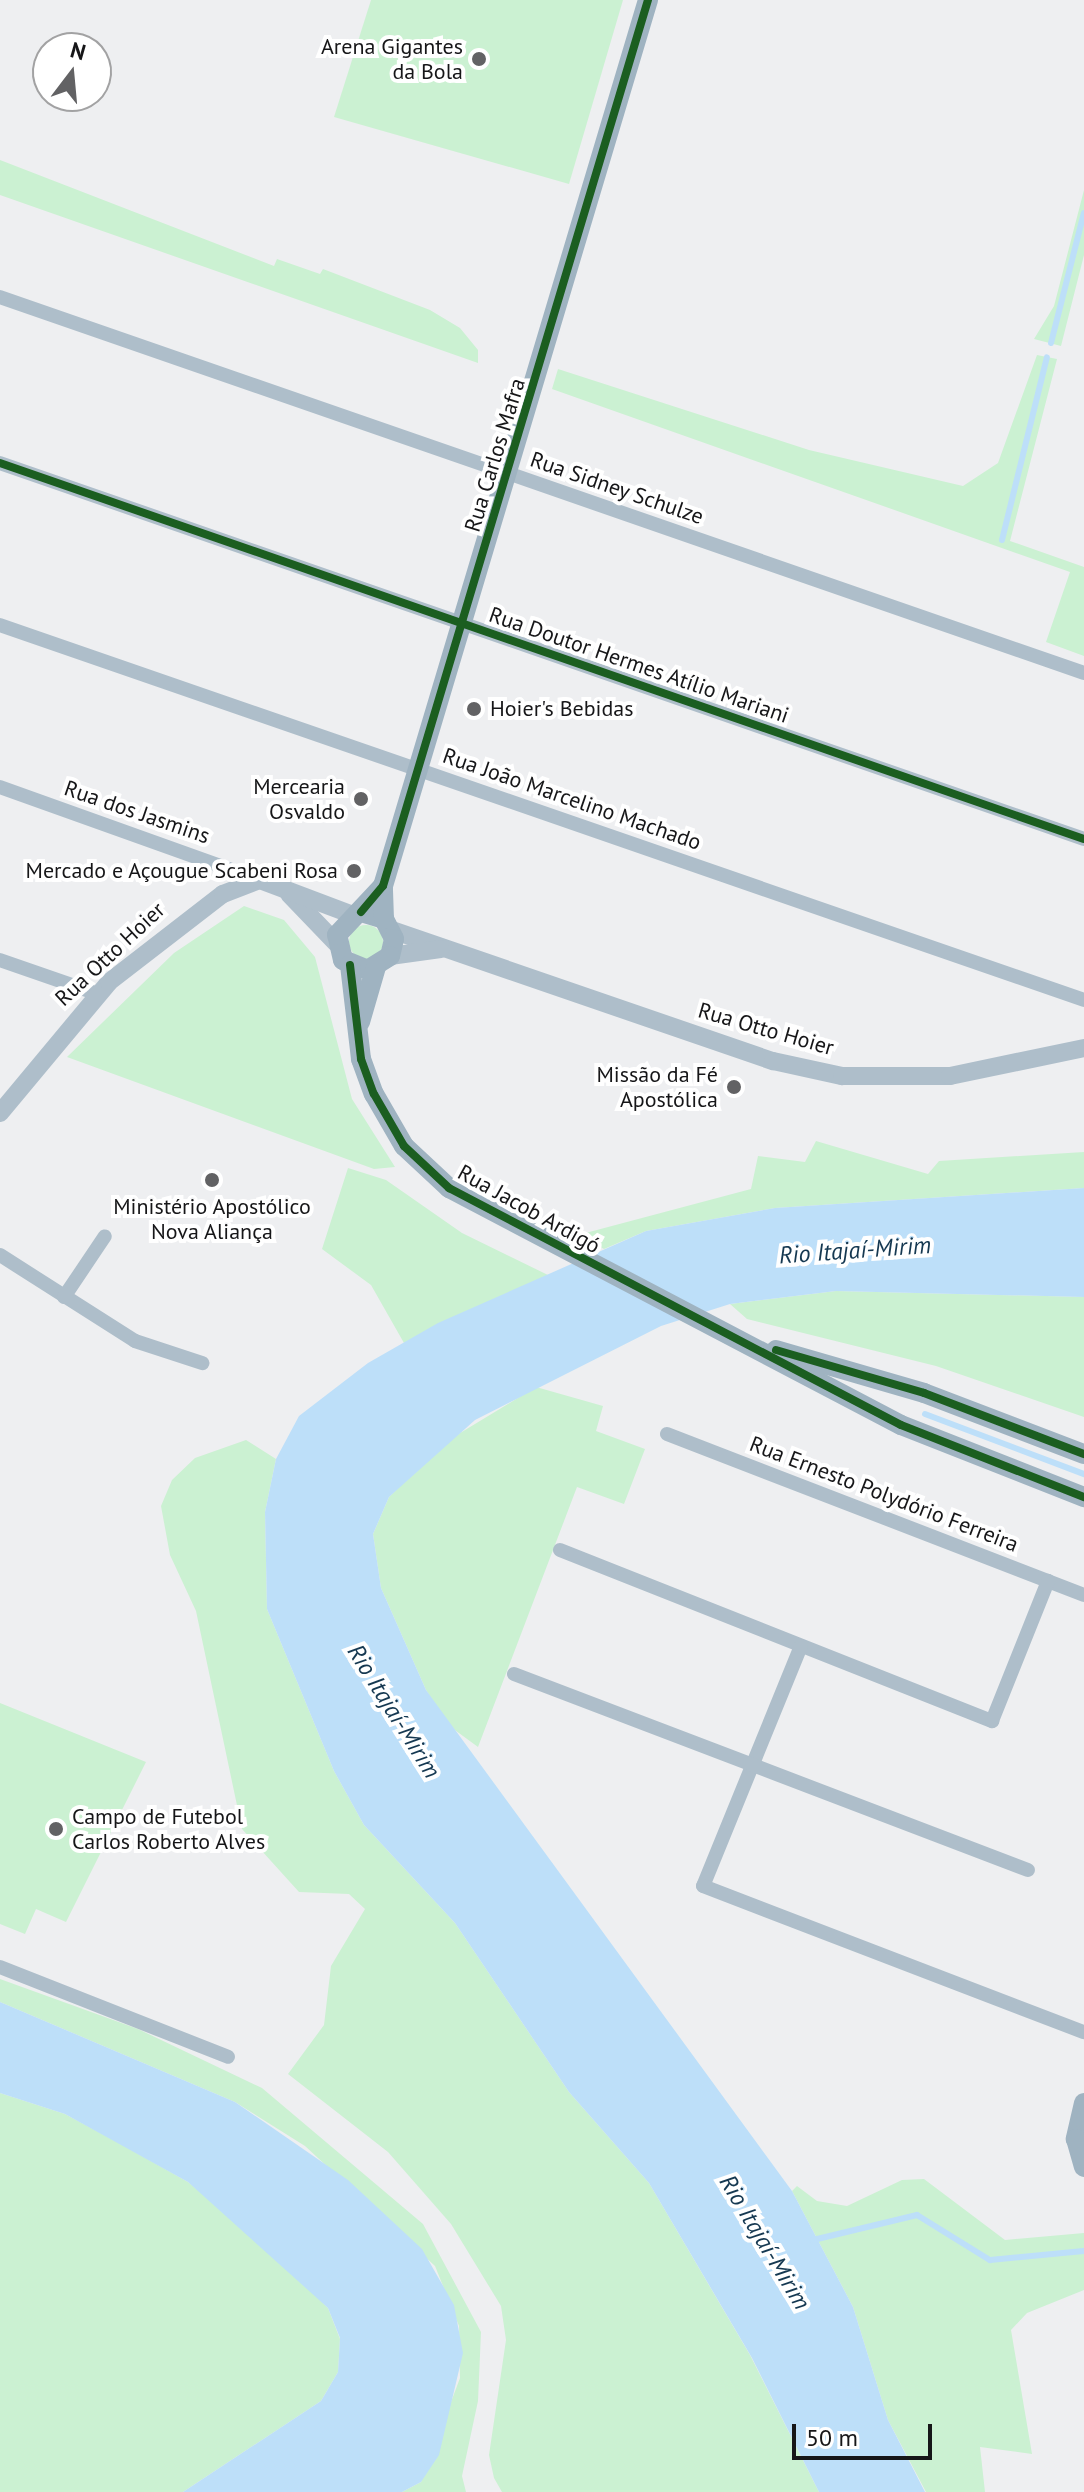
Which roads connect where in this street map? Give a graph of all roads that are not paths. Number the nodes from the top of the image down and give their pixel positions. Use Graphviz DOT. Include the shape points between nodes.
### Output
graph roads {
  1 [pos="648,0"];
  2 [pos="0,297"];
  3 [pos="0,463"];
  4 [pos="508,473"];
  5 [pos="463,623"];
  6 [pos="0,625"];
  7 [pos="1084,673"];
  8 [pos="419,770"];
  9 [pos="0,787"];
  10 [pos="1084,839"];
  11 [pos="260,880"];
  12 [pos="383,886"];
  13 [pos="284,890"];
  14 [pos="357,914"];
  15 [pos="388,924"];
  16 [pos="336,943"];
  17 [pos="444,948"];
  18 [pos="0,960"];
  19 [pos="383,962"];
  20 [pos="350,965"];
  21 [pos="98,994"];
  22 [pos="1084,1000"];
  23 [pos="357,1030"];
  24 [pos="1084,1048"];
  25 [pos="0,1113"];
  26 [pos="105,1236"];
  27 [pos="0,1255"];
  28 [pos="64,1297"];
  29 [pos="730,1336"];
  30 [pos="202,1363"];
  31 [pos="667,1434"];
  32 [pos="1084,1454"];
  33 [pos="1084,1497"];
  34 [pos="560,1550"];
  35 [pos="1048,1581"];
  36 [pos="1084,1595"];
  37 [pos="801,1646"];
  38 [pos="514,1674"];
  39 [pos="752,1765"];
  40 [pos="1028,1870"];
  41 [pos="0,1967"];
  42 [pos="1084,2032"];
  43 [pos="228,2057"];
  44 [pos="1084,2103"];
  45 [pos="1084,2167"];
  1 -- 4 [label="main road, Rua Carlos Mafra"];
  2 -- 4 [label="street, Rua Sidney Schulze"];
  3 -- 5 [label="street, Rua Doutor Hermes Atílio Mariani"];
  4 -- 5 [label="main road, Rua Carlos Mafra"];
  4 -- 7 [label="street, Rua Sidney Schulze"];
  5 -- 8 [label="main road, Rua Carlos Mafra"];
  5 -- 10 [label="street, Rua Doutor Hermes Atílio Mariani"];
  6 -- 8 [label="street, Rua João Marcelino Machado"];
  8 -- 12 [label="main road, Rua Carlos Mafra"];
  8 -- 22 [label="street, Rua João Marcelino Machado"];
  9 -- 11 [label="street, Rua dos Jasmins"];
  11 -- 13 [label="street"];
  11 -- 21 [label="street, Rua Otto Hoier" via="183,918"];
  12 -- 14 [label="main road, Rua Carlos Mafra"];
  12 -- 15 [label="main road, Rua Carlos Mafra"];
  13 -- 14 [label="street"];
  13 -- 16 [label="street"];
  14 -- 15 [label="main road"];
  14 -- 16 [label="main road, Rua Carlos Mafra"];
  15 -- 17 [label="street, Rua Otto Hoier"];
  15 -- 19 [label="main road, Rua Carlos Mafra"];
  16 -- 20 [label="main road"];
  17 -- 19 [label="street, Rua Otto Hoier"];
  17 -- 24 [label="street, Rua Otto Hoier" via="773,1061 842,1076 950,1076"];
  18 -- 21 [label="street"];
  19 -- 20 [label="main road"];
  19 -- 23 [label="main road"];
  20 -- 23 [label="main road, Rua Jacob Ardigó"];
  21 -- 25 [label="street, Rua Otto Hoier"];
  23 -- 29 [label="main road, Rua Jacob Ardigó" via="374,1094 404,1146 449,1188"];
  26 -- 28 [label="street"];
  27 -- 28 [label="street"];
  28 -- 30 [label="street" via="135,1341"];
  29 -- 32 [label="main road, Rua Jacob Ardigó" via="924,1393"];
  29 -- 33 [label="main road, Rua Jacob Ardigó" via="901,1425"];
  31 -- 35 [label="street, Rua Ernesto Polydório Ferreira"];
  34 -- 37 [label="street"];
  35 -- 36 [label="street, Rua Ernesto Polydório Ferreira"];
  35 -- 37 [label="street" via="992,1721"];
  37 -- 39 [label="street"];
  38 -- 39 [label="street"];
  39 -- 40 [label="street"];
  39 -- 42 [label="street" via="703,1886"];
  41 -- 43 [label="street"];
  44 -- 45 [label="main road" via="1076,2139"];
}
